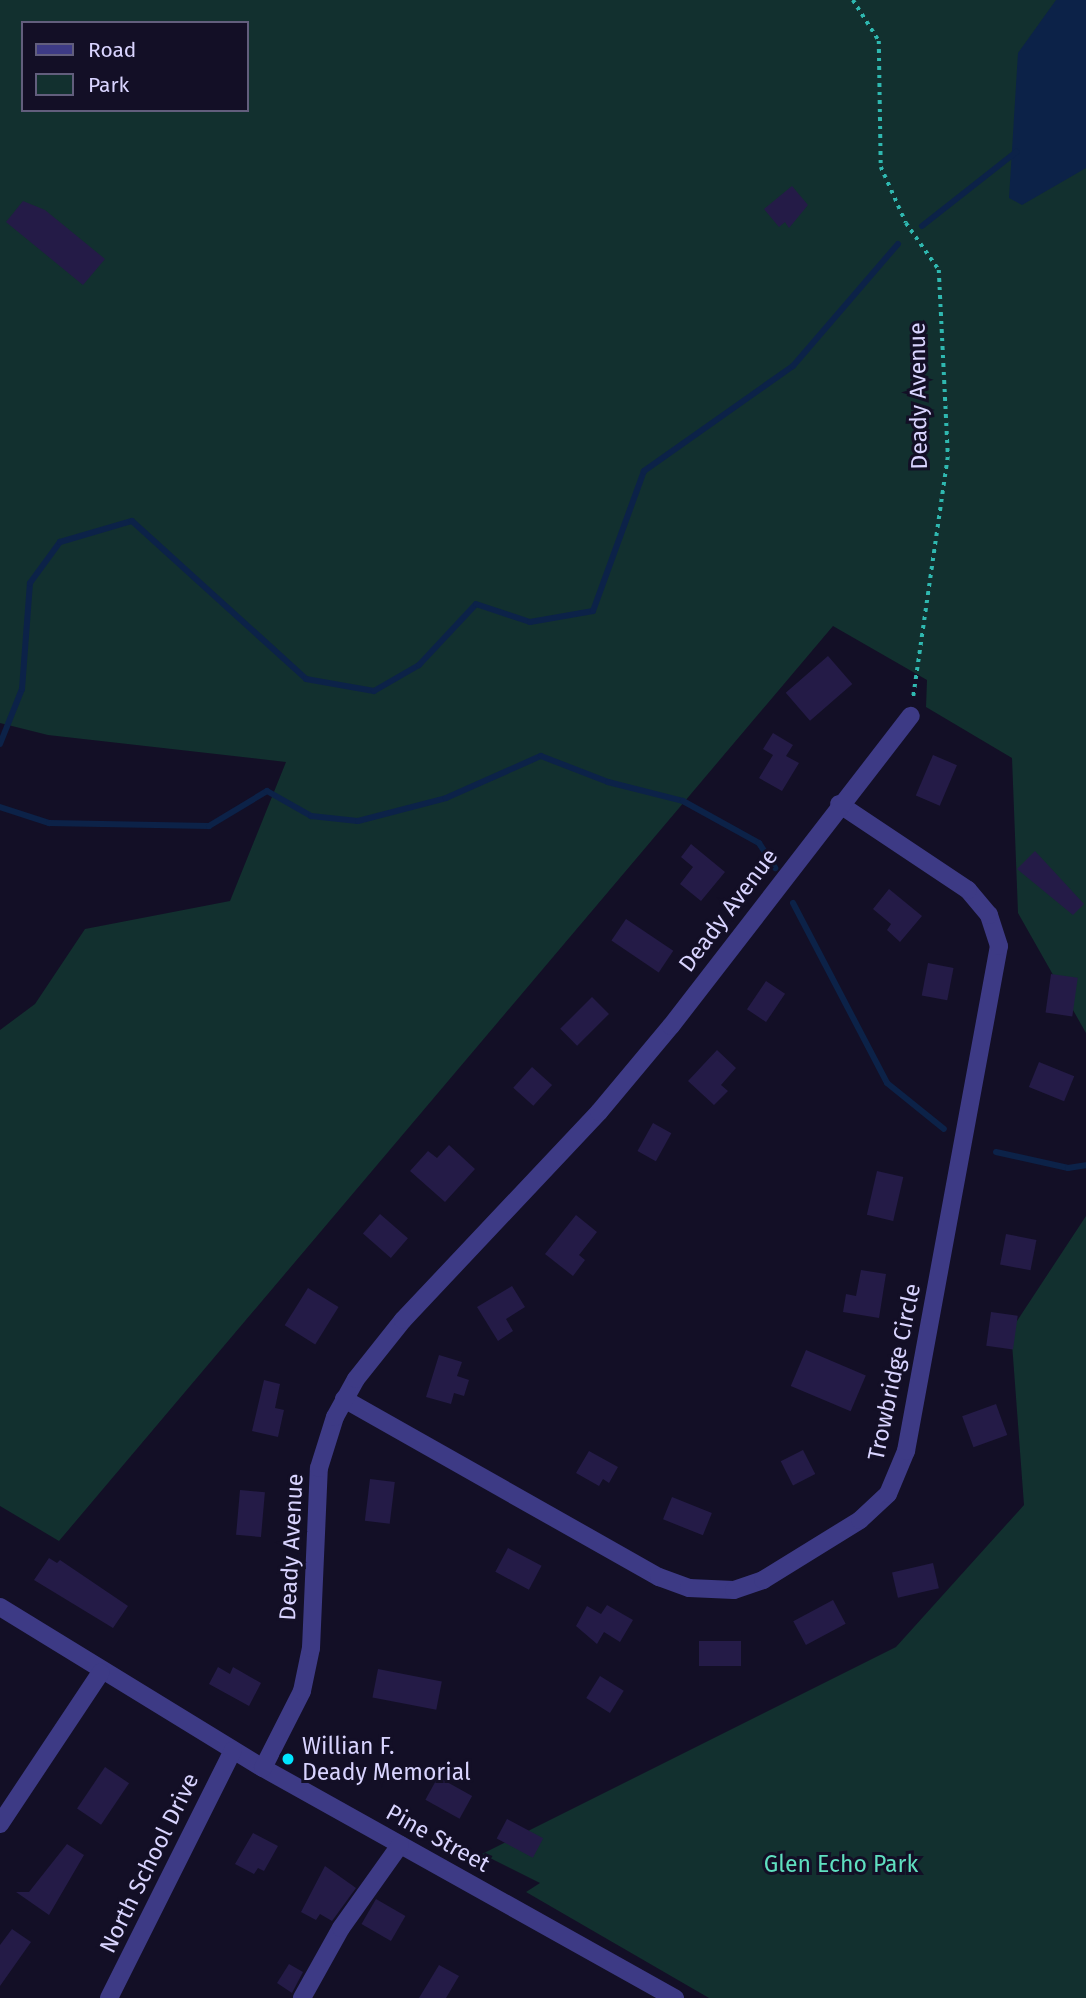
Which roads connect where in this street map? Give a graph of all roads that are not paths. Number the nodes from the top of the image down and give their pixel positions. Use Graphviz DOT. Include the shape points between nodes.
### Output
graph roads {
  1 [pos="911,716"];
  2 [pos="839,804"];
  3 [pos="344,1399"];
  4 [pos="0,1607"];
  5 [pos="100,1672"];
  6 [pos="233,1750"];
  7 [pos="263,1768"];
  8 [pos="0,1824"];
  9 [pos="400,1845"];
  10 [pos="109,1998"];
  11 [pos="302,1998"];
  12 [pos="675,1998"];
  1 -- 2 [label="street, Deady Avenue"];
  2 -- 3 [label="street, Deady Avenue" via="671,1026 599,1112 394,1329"];
  2 -- 3 [label="street, Trowbridge Circle" via="968,890 989,915 999,946 906,1451 888,1494 860,1520 763,1580 734,1590 689,1588 659,1577"];
  3 -- 7 [label="street, Deady Avenue" via="327,1439 314,1496 308,1667 293,1711"];
  4 -- 5 [label="street, Pine Street"];
  5 -- 6 [label="street, Pine Street"];
  5 -- 8 [label="street"];
  6 -- 7 [label="street, Pine Street"];
  6 -- 10 [label="street, North School Drive"];
  7 -- 9 [label="street, Pine Street"];
  9 -- 11 [label="street" via="341,1928"];
  9 -- 12 [label="street, Pine Street"];
}
